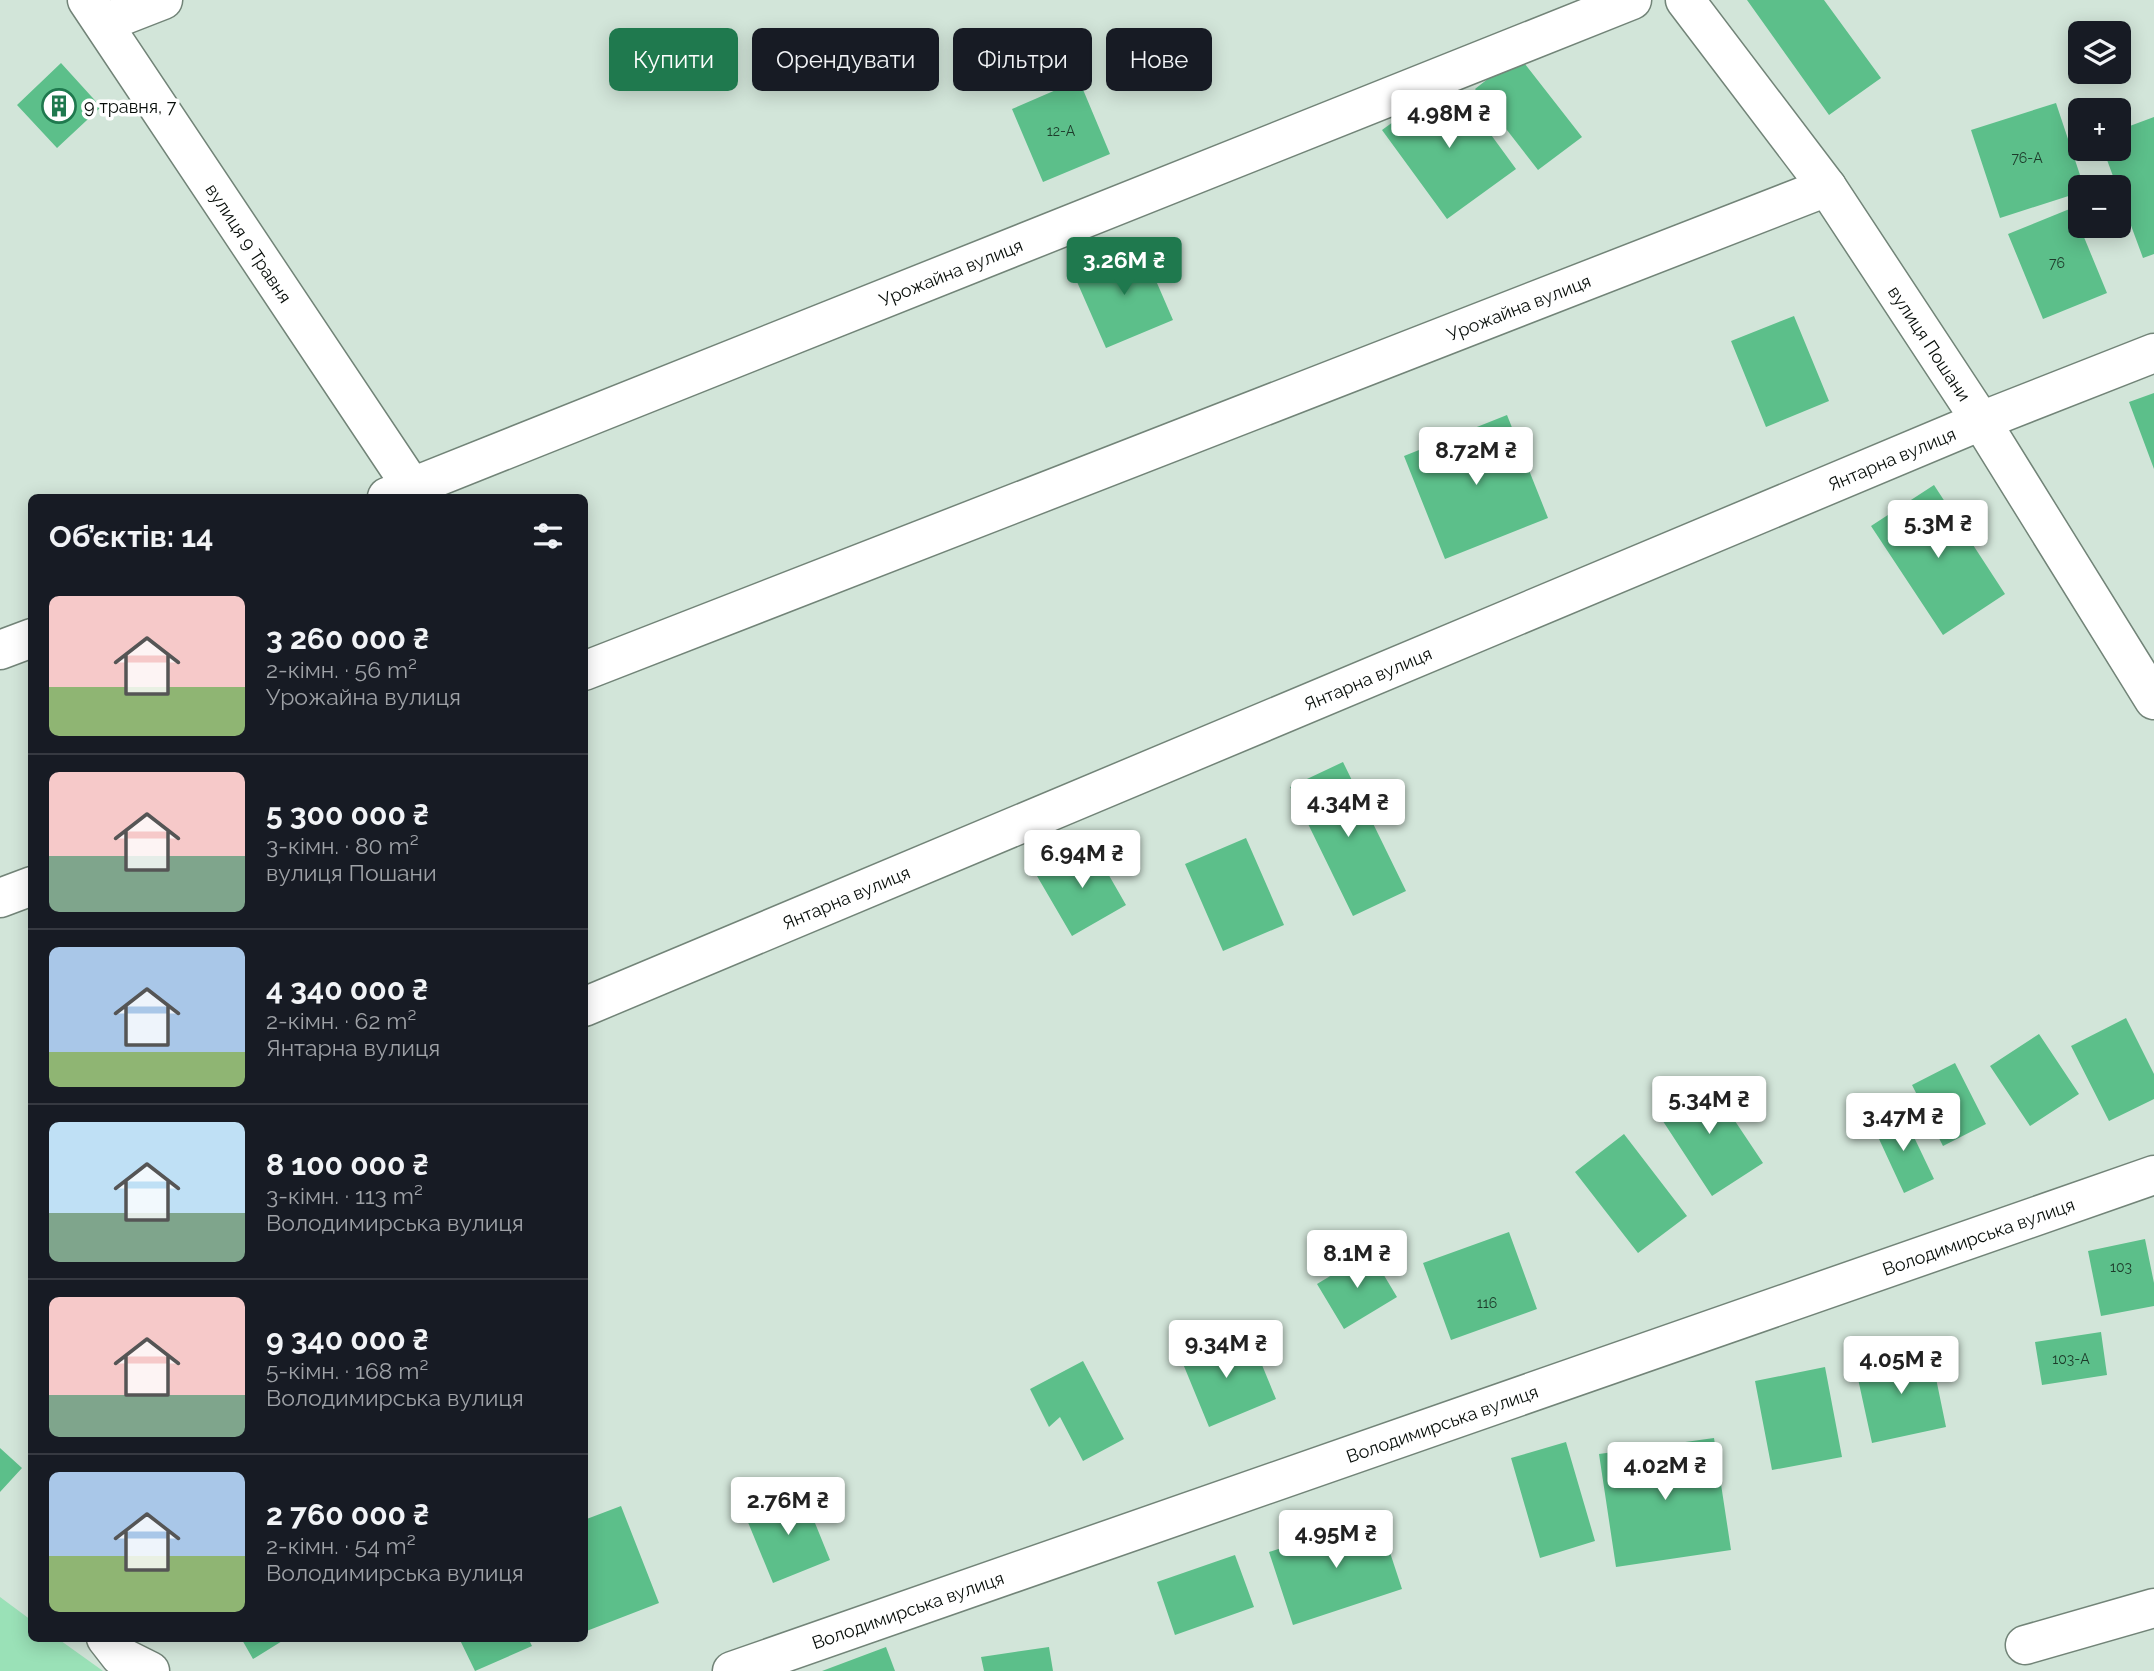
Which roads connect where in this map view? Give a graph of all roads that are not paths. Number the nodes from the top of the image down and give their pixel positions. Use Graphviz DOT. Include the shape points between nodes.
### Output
graph roads {
  1 [pos="163,0"];
  2 [pos="1632,0"];
  3 [pos="1685,0"];
  4 [pos="96,12"];
  5 [pos="1827,187"];
  6 [pos="2154,353"];
  7 [pos="1981,421"];
  8 [pos="399,492"];
  9 [pos="28,640"];
  10 [pos="0,650"];
  11 [pos="588,669"];
  12 [pos="2154,700"];
  13 [pos="28,888"];
  14 [pos="0,898"];
  15 [pos="588,1005"];
  16 [pos="2154,1175"];
  17 [pos="2154,1608"];
  18 [pos="109,1642"];
  19 [pos="2025,1646"];
  20 [pos="150,1671"];
  21 [pos="733,1671"];
  1 -- 4 [label="street"];
  2 -- 8 [label="street, Урожайна вулиця"];
  3 -- 5 [label="street, вулиця Пошани"];
  4 -- 8 [label="street, вулиця 9 Травня"];
  5 -- 7 [label="street, вулиця Пошани"];
  5 -- 11 [label="street, Урожайна вулиця"];
  6 -- 7 [label="street, Янтарна вулиця"];
  7 -- 12 [label="street, вулиця Пошани"];
  7 -- 15 [label="street, Янтарна вулиця"];
  9 -- 10 [label="street"];
  13 -- 14 [label="street"];
  16 -- 21 [label="street, Володимирська вулиця"];
  17 -- 19 [label="street"];
  18 -- 20 [label="street" via="120,1656"];
}
